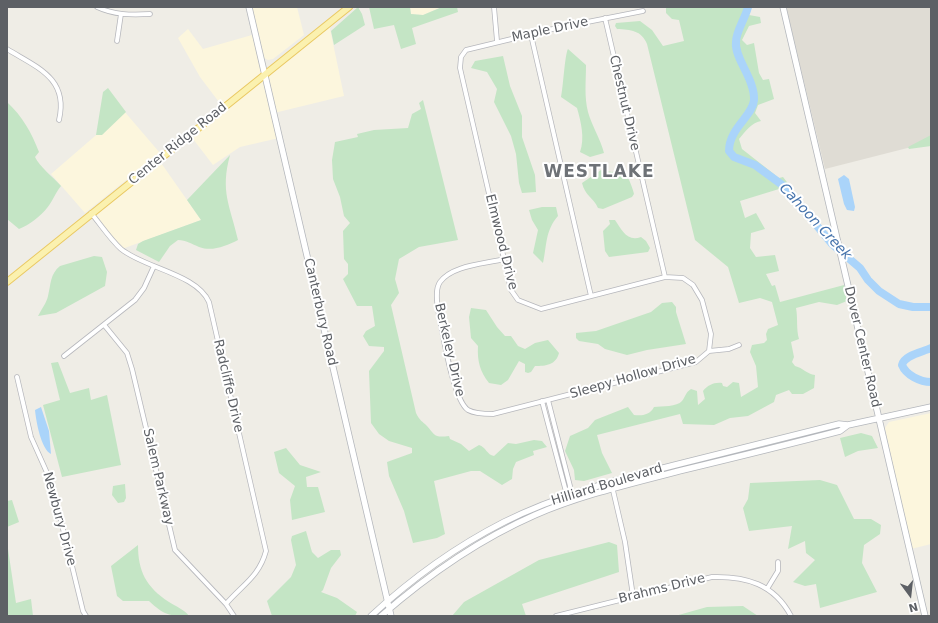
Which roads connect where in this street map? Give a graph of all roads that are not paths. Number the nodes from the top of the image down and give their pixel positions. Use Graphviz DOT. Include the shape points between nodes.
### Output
graph roads {
  1 [pos="98,7"];
  2 [pos="249,7"];
  3 [pos="349,7"];
  4 [pos="494,7"];
  5 [pos="783,7"];
  6 [pos="643,11"];
  7 [pos="121,14"];
  8 [pos="150,14"];
  9 [pos="605,18"];
  10 [pos="531,35"];
  11 [pos="117,41"];
  12 [pos="497,41"];
  13 [pos="7,49"];
  14 [pos="461,57"];
  15 [pos="265,76"];
  16 [pos="59,120"];
  17 [pos="91,213"];
  18 [pos="504,258"];
  19 [pos="154,266"];
  20 [pos="665,277"];
  21 [pos="7,282"];
  22 [pos="591,296"];
  23 [pos="105,326"];
  24 [pos="740,345"];
  25 [pos="709,352"];
  26 [pos="64,356"];
  27 [pos="17,376"];
  28 [pos="548,400"];
  29 [pos="542,401"];
  30 [pos="931,407"];
  31 [pos="879,418"];
  32 [pos="848,426"];
  33 [pos="611,482"];
  34 [pos="612,488"];
  35 [pos="569,494"];
  36 [pos="571,501"];
  37 [pos="778,562"];
  38 [pos="767,589"];
  39 [pos="633,596"];
  40 [pos="387,601"];
  41 [pos="226,604"];
  42 [pos="390,609"];
  43 [pos="86,616"];
  44 [pos="234,616"];
  45 [pos="371,616"];
  46 [pos="381,616"];
  47 [pos="391,616"];
  48 [pos="556,616"];
  49 [pos="791,616"];
  50 [pos="925,616"];
  1 -- 7 [label="street"];
  2 -- 15 [label="street, Canterbury Road"];
  3 -- 15 [label="main road, Center Ridge Road"];
  4 -- 12 [label="street"];
  5 -- 31 [label="street, Dover Center Road"];
  6 -- 9 [label="street, Maple Drive"];
  7 -- 8 [label="street"];
  7 -- 11 [label="street"];
  9 -- 10 [label="street, Maple Drive"];
  9 -- 20 [label="street, Chestnut Drive"];
  10 -- 12 [label="street, Maple Drive"];
  10 -- 22 [label="street"];
  12 -- 14 [label="street, Maple Drive" via="466,50"];
  13 -- 16 [label="street" via="52,78 59,90 62,107"];
  14 -- 18 [label="street, Elmwood Drive" via="460,68"];
  15 -- 17 [label="main road, Center Ridge Road"];
  15 -- 40 [label="street, Canterbury Road"];
  17 -- 19 [label="street, Radcliffe Drive" via="122,249"];
  17 -- 21 [label="main road, Center Ridge Road"];
  18 -- 22 [label="street, Elmwood Drive" via="511,290 518,300 528,305 541,309"];
  18 -- 29 [label="street, Berkeley Drive" via="461,269 449,274 439,283 436,299 456,389 461,402 469,410 484,414"];
  19 -- 23 [label="street" via="144,288 135,300"];
  19 -- 41 [label="street, Radcliffe Drive" via="205,292 209,302 266,551 255,576"];
  20 -- 22 [label="street, Elmwood Drive"];
  20 -- 25 [label="street" via="683,278 693,284 702,300 711,334"];
  23 -- 26 [label="street"];
  23 -- 41 [label="street, Salem Parkway" via="127,353 132,369 175,550"];
  24 -- 25 [label="street, Sleepy Hollow Drive"];
  25 -- 28 [label="street, Sleepy Hollow Drive" via="696,362"];
  27 -- 43 [label="street, Newbury Drive" via="31,437 52,484"];
  28 -- 29 [label="street, Berkeley Drive"];
  28 -- 35 [label="street" via="570,486"];
  29 -- 35 [label="street" via="564,488"];
  30 -- 31 [label="street, Hilliard Boulevard"];
  31 -- 32 [label="street, Hilliard Boulevard"];
  31 -- 50 [label="street, Dover Center Road"];
  32 -- 33 [label="street, Hilliard Boulevard" via="839,424"];
  32 -- 34 [label="street, Hilliard Boulevard" via="840,431"];
  33 -- 34 [label="street"];
  33 -- 35 [label="street, Hilliard Boulevard"];
  34 -- 36 [label="street, Hilliard Boulevard"];
  34 -- 39 [label="street"];
  35 -- 36 [label="street"];
  35 -- 40 [label="street, Hilliard Boulevard" via="518,515 472,540 435,564"];
  36 -- 42 [label="street, Hilliard Boulevard" via="476,546 428,577"];
  37 -- 38 [label="street" via="778,571"];
  38 -- 39 [label="street, Brahms Drive" via="732,576 712,577"];
  38 -- 49 [label="street, Brahms Drive" via="779,598"];
  39 -- 48 [label="street, Brahms Drive"];
  40 -- 42 [label="street, Canterbury Road"];
  40 -- 45 [label="street, Hilliard Boulevard"];
  41 -- 44 [label="street, Salem Parkway"];
  42 -- 46 [label="street, Hilliard Boulevard"];
  42 -- 47 [label="street, Canterbury Road"];
}
